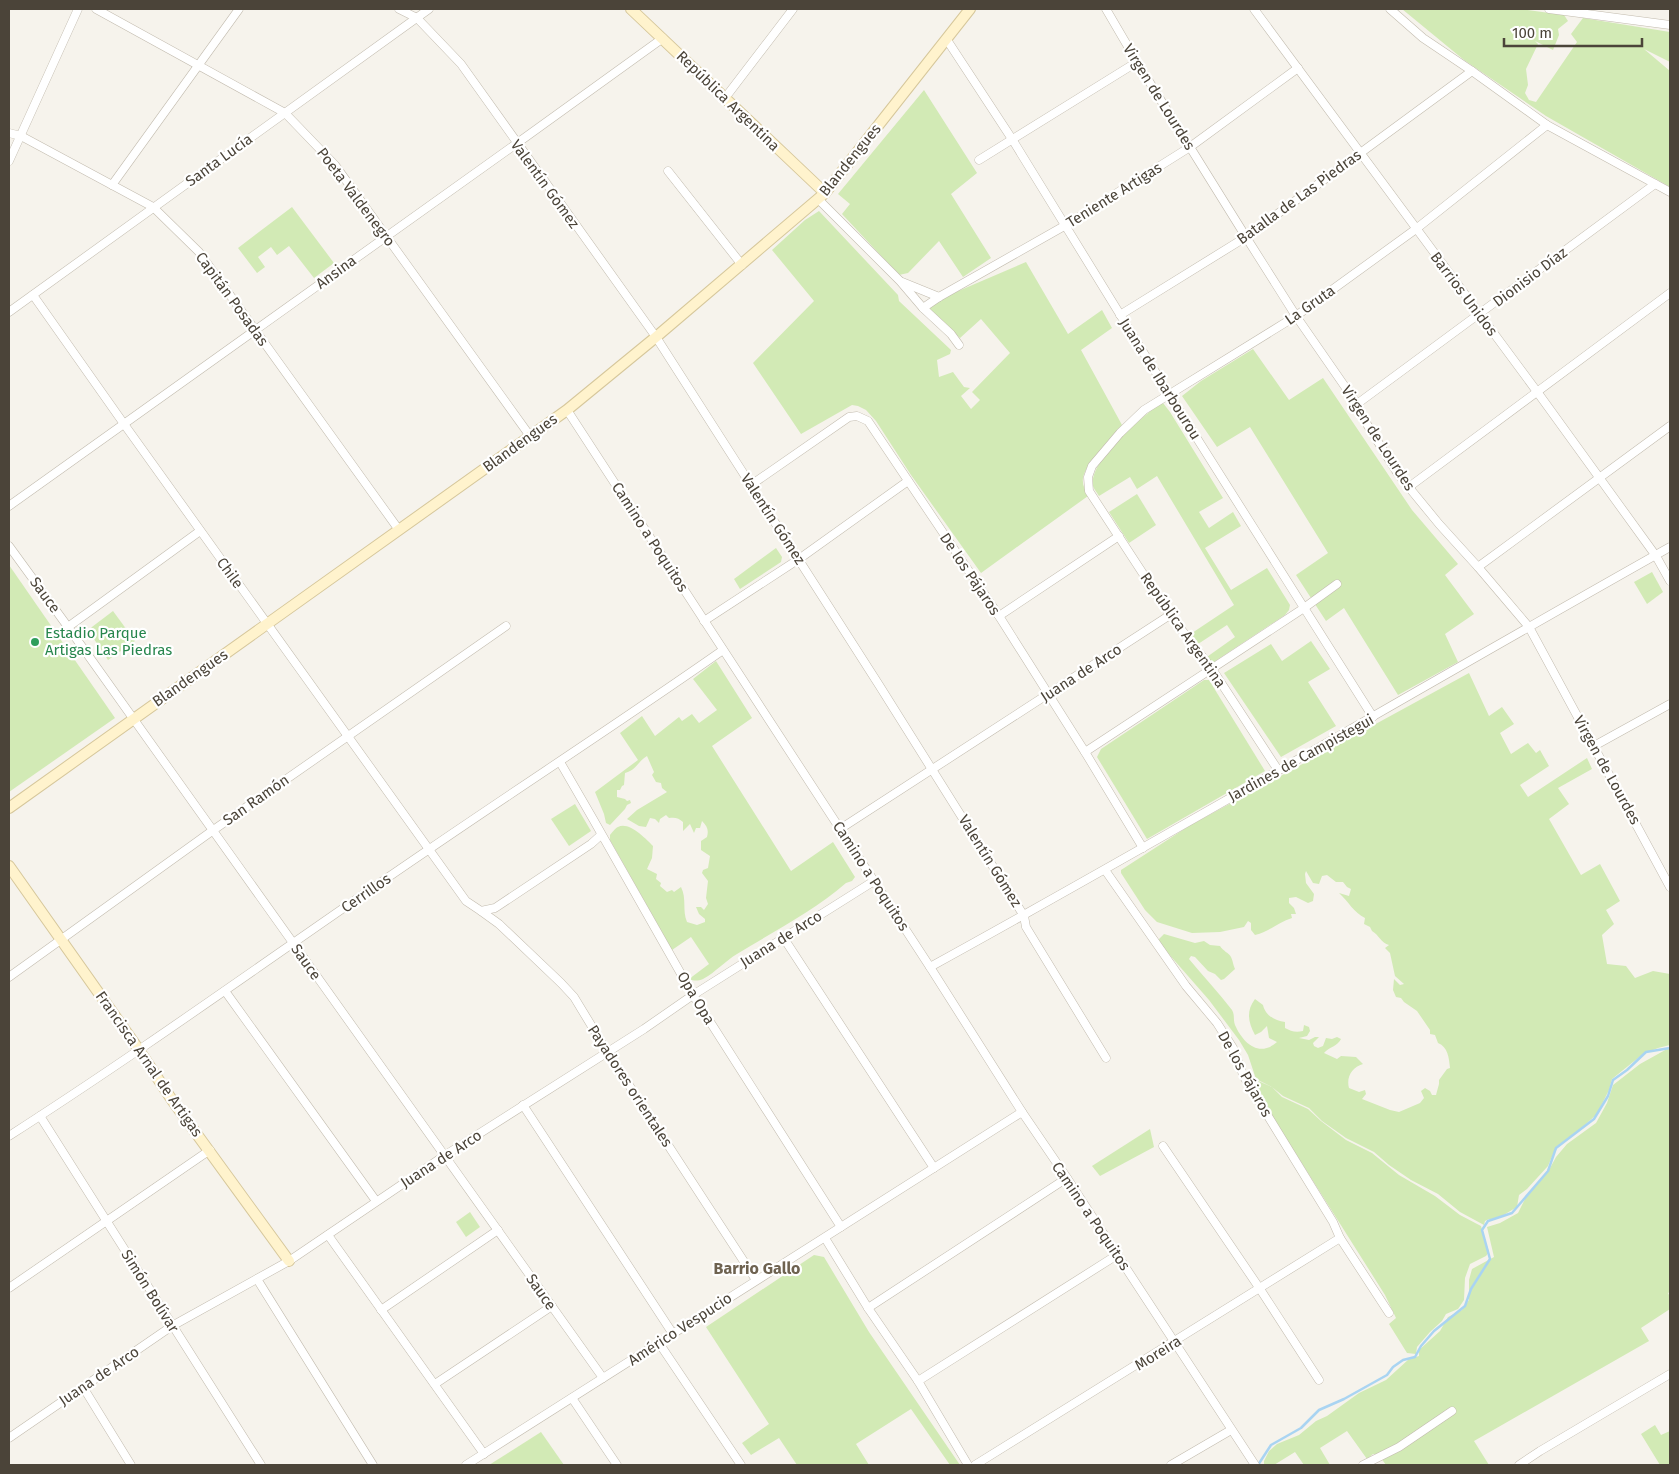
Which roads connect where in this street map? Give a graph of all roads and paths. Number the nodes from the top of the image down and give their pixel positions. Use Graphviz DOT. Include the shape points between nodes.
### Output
graph roads {
  1 [pos="78,9"];
  2 [pos="96,9"];
  3 [pos="239,9"];
  4 [pos="400,9"];
  5 [pos="430,9"];
  6 [pos="633,9"];
  7 [pos="793,9"];
  8 [pos="970,9"];
  9 [pos="1106,9"];
  10 [pos="1254,9"];
  11 [pos="1390,9"];
  12 [pos="1549,9"];
  13 [pos="1588,12"];
  14 [pos="417,18"];
  15 [pos="1670,25"];
  16 [pos="663,38"];
  17 [pos="947,40"];
  18 [pos="1137,62"];
  19 [pos="199,64"];
  20 [pos="1298,68"];
  21 [pos="1472,71"];
  22 [pos="725,98"];
  23 [pos="285,113"];
  24 [pos="1548,125"];
  25 [pos="9,133"];
  26 [pos="21,136"];
  27 [pos="1012,139"];
  28 [pos="516,144"];
  29 [pos="1190,147"];
  30 [pos="1360,153"];
  31 [pos="979,160"];
  32 [pos="9,161"];
  33 [pos="668,170"];
  34 [pos="1655,184"];
  35 [pos="112,186"];
  36 [pos="1670,192"];
  37 [pos="821,196"];
  38 [pos="153,207"];
  39 [pos="1066,225"];
  40 [pos="1416,229"];
  41 [pos="386,236"];
  42 [pos="1246,237"];
  43 [pos="742,265"];
  44 [pos="900,281"];
  45 [pos="1670,293"];
  46 [pos="33,295"];
  47 [pos="939,297"];
  48 [pos="923,308"];
  49 [pos="9,312"];
  50 [pos="1480,314"];
  51 [pos="1120,315"];
  52 [pos="1296,316"];
  53 [pos="255,330"];
  54 [pos="656,337"];
  55 [pos="959,344"];
  56 [pos="1538,392"];
  57 [pos="1169,394"];
  58 [pos="1357,404"];
  59 [pos="567,410"];
  60 [pos="124,424"];
  61 [pos="1670,426"];
  62 [pos="530,436"];
  63 [pos="1599,479"];
  64 [pos="908,481"];
  65 [pos="751,485"];
  66 [pos="1410,487"];
  67 [pos="1089,490"];
  68 [pos="9,506"];
  69 [pos="399,530"];
  70 [pos="200,531"];
  71 [pos="1119,536"];
  72 [pos="9,546"];
  73 [pos="1670,547"];
  74 [pos="1656,556"];
  75 [pos="799,559"];
  76 [pos="1478,567"];
  77 [pos="1670,581"];
  78 [pos="1337,584"];
  79 [pos="1304,608"];
  80 [pos="1170,615"];
  81 [pos="999,616"];
  82 [pos="704,621"];
  83 [pos="267,623"];
  84 [pos="506,626"];
  85 [pos="68,627"];
  86 [pos="1529,627"];
  87 [pos="723,650"];
  88 [pos="1212,669"];
  89 [pos="1048,694"];
  90 [pos="1670,704"];
  91 [pos="1373,717"];
  92 [pos="133,718"];
  93 [pos="348,737"];
  94 [pos="1594,746"];
  95 [pos="1085,752"];
  96 [pos="560,762"];
  97 [pos="932,768"];
  98 [pos="1278,770"];
  99 [pos="9,808"];
  100 [pos="840,829"];
  101 [pos="212,831"];
  102 [pos="601,835"];
  103 [pos="1143,848"];
  104 [pos="428,850"];
  105 [pos="9,866"];
  106 [pos="1105,870"];
  107 [pos="874,881"];
  108 [pos="1670,887"];
  109 [pos="481,911"];
  110 [pos="1024,916"];
  111 [pos="783,938"];
  112 [pos="60,939"];
  113 [pos="293,944"];
  114 [pos="930,967"];
  115 [pos="9,977"];
  116 [pos="225,991"];
  117 [pos="693,995"];
  118 [pos="139,1050"];
  119 [pos="608,1053"];
  120 [pos="1106,1058"];
  121 [pos="522,1105"];
  122 [pos="1022,1112"];
  123 [pos="40,1116"];
  124 [pos="9,1136"];
  125 [pos="1163,1146"];
  126 [pos="210,1150"];
  127 [pos="444,1156"];
  128 [pos="934,1168"];
  129 [pos="1067,1178"];
  130 [pos="376,1201"];
  131 [pos="106,1221"];
  132 [pos="841,1227"];
  133 [pos="498,1230"];
  134 [pos="328,1235"];
  135 [pos="825,1238"];
  136 [pos="1340,1238"];
  137 [pos="1117,1255"];
  138 [pos="289,1261"];
  139 [pos="258,1279"];
  140 [pos="756,1280"];
  141 [pos="9,1288"];
  142 [pos="1260,1289"];
  143 [pos="552,1306"];
  144 [pos="868,1308"];
  145 [pos="381,1310"];
  146 [pos="1389,1313"];
  147 [pos="172,1326"];
  148 [pos="673,1334"];
  149 [pos="1175,1342"];
  150 [pos="659,1343"];
  151 [pos="1670,1374"];
  152 [pos="603,1378"];
  153 [pos="1320,1380"];
  154 [pos="918,1381"];
  155 [pos="435,1384"];
  156 [pos="82,1387"];
  157 [pos="572,1398"];
  158 [pos="1452,1411"];
  159 [pos="1231,1430"];
  160 [pos="9,1438"];
  161 [pos="484,1454"];
  162 [pos="130,1465"];
  163 [pos="261,1465"];
  164 [pos="373,1465"];
  165 [pos="466,1465"];
  166 [pos="617,1465"];
  167 [pos="741,1465"];
  168 [pos="968,1465"];
  169 [pos="975,1465"];
  170 [pos="1171,1465"];
  171 [pos="1255,1465"];
  172 [pos="1363,1465"];
  173 [pos="1519,1465"];
  1 -- 26 [label="street"];
  2 -- 19 [label="street, Poeta Valdenegro"];
  3 -- 19 [label="street"];
  4 -- 14 [label="street, Valentín Gómez"];
  5 -- 14 [label="street, Santa Lucía"];
  6 -- 16 [label="street, República Argentina"];
  7 -- 22 [label="street"];
  8 -- 17 [label="street, Blandengues"];
  9 -- 18 [label="street, Virgen de Lourdes"];
  10 -- 20 [label="street, Barrios Unidos"];
  11 -- 21 [label="street" via="1423,38"];
  12 -- 13 [label="street"];
  13 -- 15 [label="street"];
  14 -- 23 [label="street, Santa Lucía"];
  14 -- 28 [label="street, Valentín Gómez" via="461,64"];
  16 -- 22 [label="street, República Argentina"];
  16 -- 28 [label="street, Ansina"];
  17 -- 27 [label="street, Juana de Ibarbourou"];
  17 -- 37 [label="street, Blandengues"];
  18 -- 27 [label="street"];
  18 -- 29 [label="street, Virgen de Lourdes"];
  19 -- 23 [label="street, Poeta Valdenegro"];
  19 -- 35 [label="street"];
  20 -- 29 [label="street, Teniente Artigas"];
  20 -- 30 [label="street, Barrios Unidos"];
  21 -- 24 [label="street"];
  21 -- 30 [label="street, Batalla de Las Piedras"];
  22 -- 37 [label="street, República Argentina"];
  23 -- 38 [label="street, Santa Lucía"];
  23 -- 41 [label="street, Poeta Valdenegro" via="335,165"];
  24 -- 34 [label="street"];
  24 -- 40 [label="street, La Gruta"];
  25 -- 26 [label="street, Capitán Posadas"];
  26 -- 32 [label="street"];
  26 -- 35 [label="street, Capitán Posadas"];
  27 -- 31 [label="street"];
  27 -- 39 [label="street, Juana de Ibarbourou"];
  28 -- 41 [label="street, Ansina"];
  28 -- 54 [label="street, Valentín Gómez"];
  29 -- 39 [label="street, Teniente Artigas"];
  29 -- 42 [label="street, Virgen de Lourdes"];
  30 -- 40 [label="street, Barrios Unidos"];
  30 -- 42 [label="street, Batalla de Las Piedras"];
  33 -- 43 [label="street"];
  34 -- 36 [label="street"];
  34 -- 50 [label="street, Dionisio Díaz"];
  35 -- 38 [label="street, Capitán Posadas"];
  37 -- 43 [label="street, Blandengues"];
  37 -- 44 [label="street, República Argentina"];
  38 -- 46 [label="street, Santa Lucía"];
  38 -- 53 [label="street, Capitán Posadas" via="199,252"];
  39 -- 47 [label="street, Teniente Artigas"];
  39 -- 51 [label="street, Juana de Ibarbourou"];
  40 -- 50 [label="street, Barrios Unidos"];
  40 -- 52 [label="street, La Gruta"];
  41 -- 53 [label="street, Ansina"];
  41 -- 62 [label="street, Poeta Valdenegro"];
  42 -- 51 [label="street, Batalla de Las Piedras"];
  42 -- 52 [label="street, Virgen de Lourdes"];
  43 -- 54 [label="street, Blandengues"];
  44 -- 47 [label="street"];
  44 -- 48 [label="street, República Argentina"];
  45 -- 56 [label="street"];
  46 -- 49 [label="street, Santa Lucía"];
  46 -- 60 [label="street, Chile"];
  47 -- 48 [label="street, Teniente Artigas"];
  48 -- 55 [label="street, República Argentina"];
  50 -- 56 [label="street, Barrios Unidos"];
  50 -- 58 [label="street, Dionisio Díaz"];
  51 -- 57 [label="street, Juana de Ibarbourou"];
  52 -- 57 [label="street, La Gruta"];
  52 -- 58 [label="street, Virgen de Lourdes"];
  53 -- 60 [label="street, Ansina"];
  53 -- 69 [label="street, Capitán Posadas"];
  54 -- 59 [label="street, Blandengues"];
  54 -- 65 [label="street, Valentín Gómez"];
  56 -- 63 [label="street, Barrios Unidos"];
  56 -- 66 [label="street"];
  57 -- 67 [label="street, La Gruta" via="1144,410 1092,466 1088,477"];
  57 -- 79 [label="street, Juana de Ibarbourou"];
  58 -- 66 [label="street, Virgen de Lourdes" via="1398,474"];
  59 -- 62 [label="street, Blandengues"];
  59 -- 82 [label="street, Camino a Poquitos"];
  60 -- 68 [label="street, Ansina"];
  60 -- 70 [label="street, Chile"];
  61 -- 63 [label="street"];
  62 -- 69 [label="street, Blandengues"];
  63 -- 74 [label="street, Barrios Unidos"];
  63 -- 76 [label="street"];
  64 -- 65 [label="street, De los Pájaros" via="872,426 857,416 849,417"];
  64 -- 75 [label="street"];
  64 -- 81 [label="street, De los Pájaros"];
  65 -- 75 [label="street, Valentín Gómez"];
  66 -- 76 [label="street, Virgen de Lourdes" via="1438,524"];
  67 -- 71 [label="street, República Argentina"];
  69 -- 83 [label="street, Blandengues"];
  70 -- 83 [label="street, Chile"];
  70 -- 85 [label="street"];
  71 -- 80 [label="street, República Argentina"];
  71 -- 81 [label="street"];
  72 -- 85 [label="street, Sauce"];
  73 -- 74 [label="street, Jardines de Campistegui"];
  74 -- 77 [label="street, Barrios Unidos"];
  74 -- 86 [label="street, Jardines de Campistegui"];
  75 -- 82 [label="street"];
  75 -- 97 [label="street, Valentín Gómez"];
  76 -- 86 [label="street, Virgen de Lourdes"];
  78 -- 79 [label="street"];
  79 -- 88 [label="street"];
  79 -- 91 [label="street, Juana de Ibarbourou"];
  80 -- 88 [label="street, República Argentina"];
  80 -- 89 [label="street, Juana de Arco"];
  81 -- 89 [label="street, De los Pájaros"];
  82 -- 87 [label="street, Camino a Poquitos"];
  83 -- 92 [label="street, Blandengues"];
  83 -- 93 [label="street, Chile"];
  84 -- 93 [label="street, San Ramón"];
  85 -- 92 [label="street, Sauce"];
  86 -- 91 [label="street, Jardines de Campistegui"];
  86 -- 94 [label="street, Virgen de Lourdes"];
  87 -- 96 [label="street, Cerrillos"];
  87 -- 100 [label="street, Camino a Poquitos"];
  88 -- 95 [label="street"];
  88 -- 98 [label="street, República Argentina"];
  89 -- 95 [label="street, De los Pájaros"];
  89 -- 97 [label="street, Juana de Arco"];
  90 -- 94 [label="street"];
  91 -- 98 [label="street, Jardines de Campistegui"];
  92 -- 99 [label="street, Blandengues"];
  92 -- 101 [label="street, Sauce"];
  93 -- 101 [label="street, San Ramón"];
  93 -- 104 [label="street, Chile"];
  94 -- 108 [label="street, Virgen de Lourdes"];
  95 -- 103 [label="street, De los Pájaros"];
  96 -- 102 [label="street, Opa Opa"];
  96 -- 104 [label="street, Cerrillos"];
  97 -- 100 [label="street, Juana de Arco"];
  97 -- 110 [label="street, Valentín Gómez"];
  98 -- 103 [label="street, Jardines de Campistegui"];
  100 -- 107 [label="street, Camino a Poquitos"];
  101 -- 112 [label="street, San Ramón"];
  101 -- 113 [label="street, Sauce"];
  102 -- 109 [label="street" via="495,908"];
  102 -- 117 [label="street, Opa Opa"];
  103 -- 106 [label="street, Jardines de Campistegui"];
  104 -- 109 [label="street, Payadores orientales" via="466,900"];
  104 -- 113 [label="street, Cerrillos"];
  105 -- 112 [label="street, Francisca Arnal de Artigas"];
  106 -- 110 [label="street, Jardines de Campistegui"];
  106 -- 136 [label="street, De los Pájaros" via="1233,1048 1244,1076"];
  107 -- 111 [label="street, Juana de Arco"];
  107 -- 114 [label="street, Camino a Poquitos"];
  109 -- 119 [label="street, Payadores orientales" via="574,997"];
  110 -- 114 [label="street, Jardines de Campistegui"];
  110 -- 120 [label="street, Valentín Gómez" via="1026,927"];
  111 -- 117 [label="street, Juana de Arco"];
  111 -- 128 [label="street"];
  112 -- 115 [label="street, San Ramón"];
  112 -- 118 [label="street, Francisca Arnal de Artigas"];
  113 -- 116 [label="street, Cerrillos"];
  113 -- 127 [label="street, Sauce"];
  114 -- 122 [label="street, Camino a Poquitos"];
  116 -- 118 [label="street, Cerrillos"];
  116 -- 130 [label="street"];
  117 -- 119 [label="street, Juana de Arco"];
  117 -- 132 [label="street, Opa Opa"];
  118 -- 123 [label="street, Cerrillos"];
  118 -- 126 [label="street, Francisca Arnal de Artigas"];
  119 -- 121 [label="street, Juana de Arco"];
  119 -- 140 [label="street, Payadores orientales"];
  121 -- 127 [label="street, Juana de Arco"];
  121 -- 148 [label="street"];
  122 -- 128 [label="street, Américo Vespucio"];
  122 -- 129 [label="street, Camino a Poquitos"];
  123 -- 124 [label="street, Cerrillos"];
  123 -- 131 [label="street, Simón Bolívar"];
  125 -- 142 [label="street"];
  126 -- 131 [label="street"];
  126 -- 138 [label="street, Francisca Arnal de Artigas"];
  127 -- 130 [label="street, Juana de Arco"];
  127 -- 133 [label="street, Sauce"];
  128 -- 132 [label="street, Américo Vespucio"];
  129 -- 137 [label="street, Camino a Poquitos"];
  129 -- 144 [label="street"];
  130 -- 134 [label="street, Juana de Arco"];
  131 -- 141 [label="street"];
  131 -- 147 [label="street, Simón Bolívar"];
  132 -- 135 [label="street, Américo Vespucio"];
  133 -- 143 [label="street, Sauce"];
  133 -- 145 [label="street"];
  134 -- 138 [label="street, Juana de Arco"];
  134 -- 145 [label="street"];
  135 -- 140 [label="street, Américo Vespucio"];
  135 -- 144 [label="street"];
  136 -- 142 [label="street, Moreira"];
  136 -- 146 [label="street, De los Pájaros"];
  137 -- 149 [label="street, Camino a Poquitos"];
  137 -- 154 [label="street"];
  138 -- 139 [label="street, Juana de Arco"];
  139 -- 147 [label="street, Juana de Arco"];
  139 -- 164 [label="street"];
  140 -- 148 [label="street, Américo Vespucio"];
  142 -- 149 [label="street, Moreira"];
  142 -- 153 [label="street"];
  143 -- 152 [label="street, Sauce"];
  143 -- 155 [label="street"];
  144 -- 154 [label="street"];
  145 -- 155 [label="street"];
  147 -- 156 [label="street, Juana de Arco"];
  147 -- 163 [label="street, Simón Bolívar"];
  148 -- 150 [label="street, Américo Vespucio"];
  149 -- 159 [label="street, Camino a Poquitos"];
  149 -- 169 [label="street, Moreira"];
  150 -- 152 [label="street, Américo Vespucio"];
  150 -- 167 [label="street"];
  151 -- 173 [label="street"];
  152 -- 157 [label="street, Américo Vespucio"];
  154 -- 168 [label="street"];
  155 -- 161 [label="street"];
  156 -- 160 [label="street, Juana de Arco"];
  156 -- 162 [label="street"];
  157 -- 161 [label="street, Américo Vespucio"];
  157 -- 166 [label="street"];
  158 -- 172 [label="street" via="1399,1447"];
  159 -- 170 [label="street"];
  159 -- 171 [label="street, Camino a Poquitos"];
  161 -- 165 [label="street, Américo Vespucio"];
}
